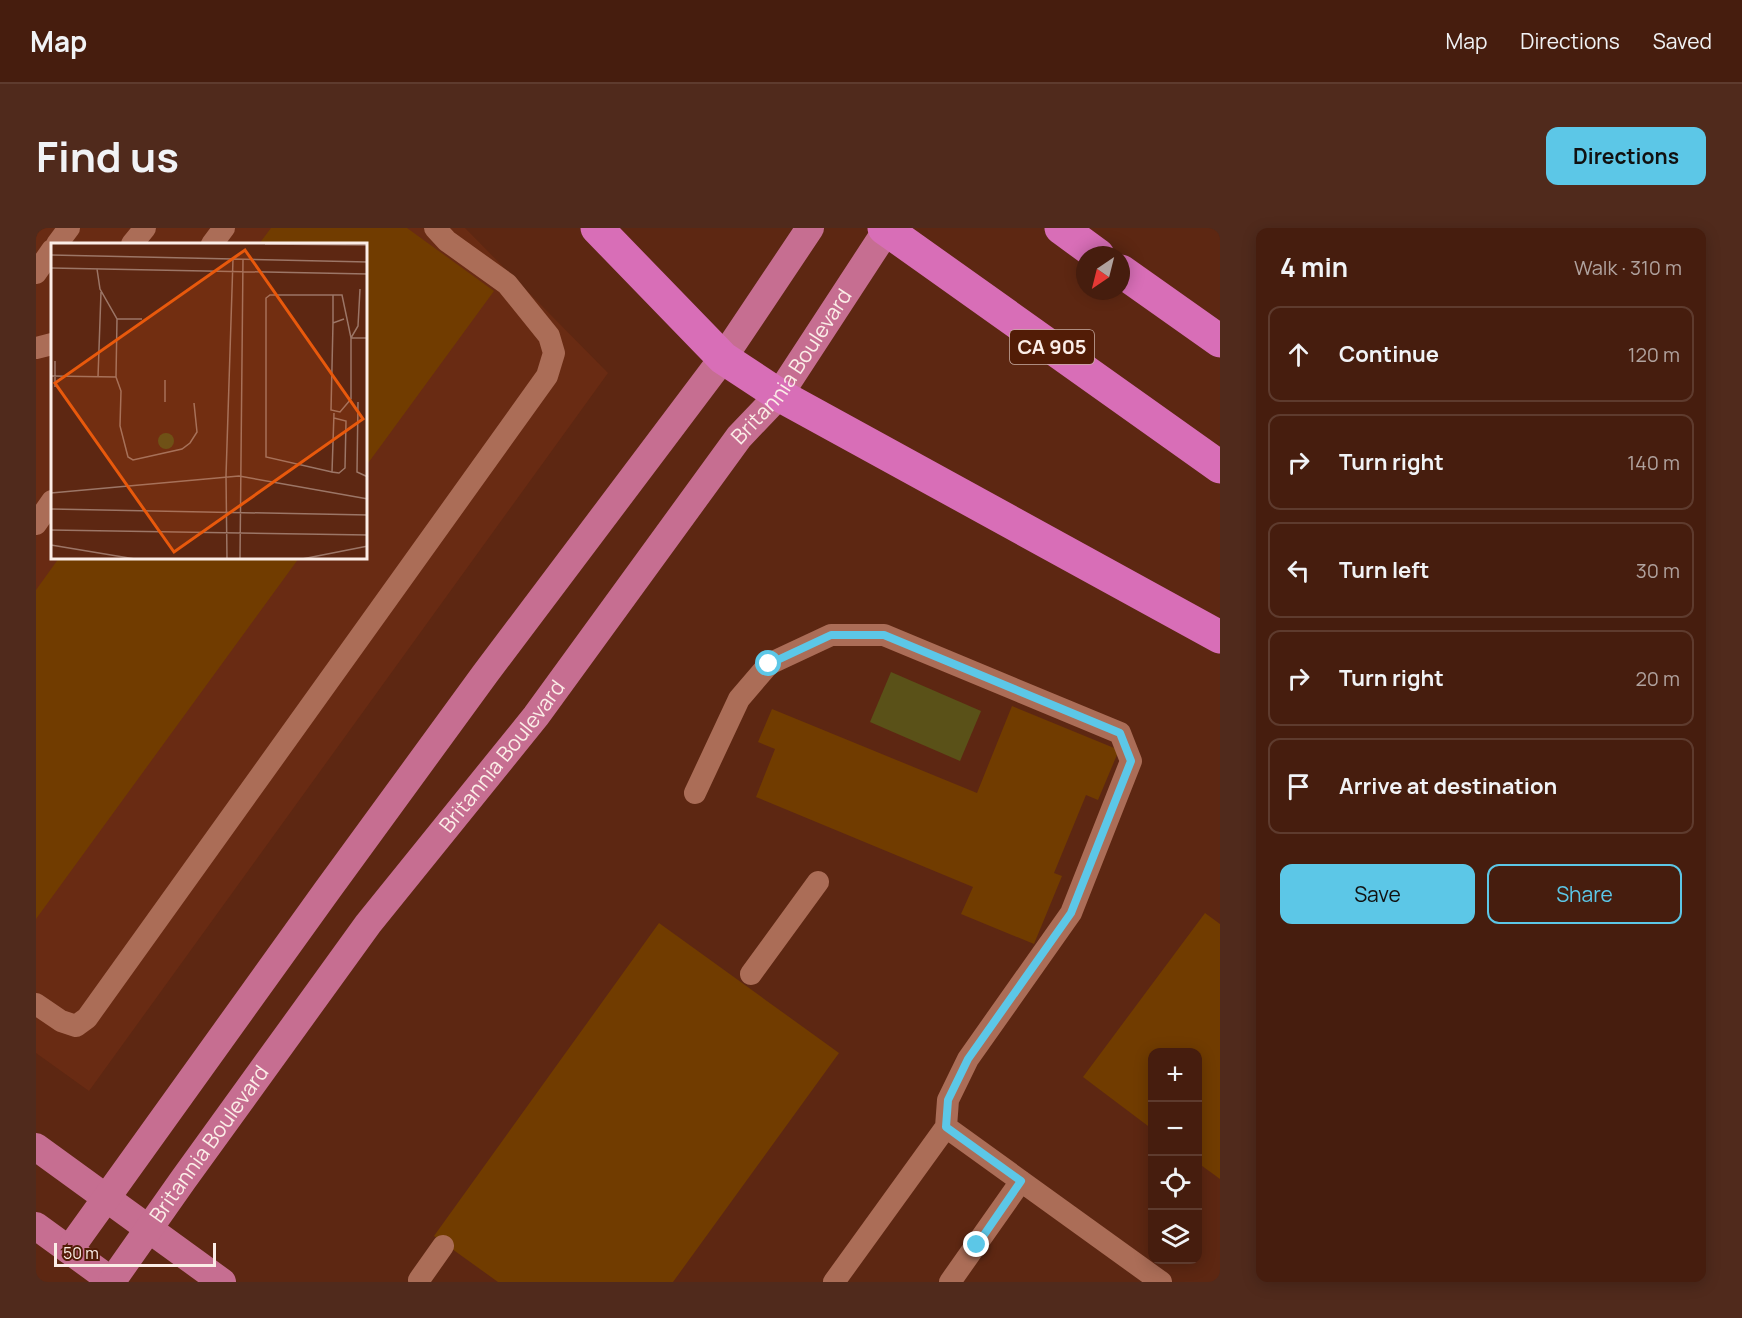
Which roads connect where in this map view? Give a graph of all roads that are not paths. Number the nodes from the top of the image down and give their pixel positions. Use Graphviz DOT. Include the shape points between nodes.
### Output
graph roads {
  1 [pos="69,228"];
  2 [pos="144,228"];
  3 [pos="224,228"];
  4 [pos="435,228"];
  5 [pos="597,228"];
  6 [pos="886,228"];
  7 [pos="1060,228"];
  8 [pos="804,237"];
  9 [pos="58,243"];
  10 [pos="133,243"];
  11 [pos="213,243"];
  12 [pos="1085,246"];
  13 [pos="51,251"];
  14 [pos="36,273"];
  15 [pos="1130,277"];
  16 [pos="1220,341"];
  17 [pos="51,344"];
  18 [pos="36,348"];
  19 [pos="723,358"];
  20 [pos="779,395"];
  21 [pos="1220,467"];
  22 [pos="51,502"];
  23 [pos="36,525"];
  24 [pos="1220,637"];
  25 [pos="695,794"];
  26 [pos="818,882"];
  27 [pos="752,974"];
  28 [pos="36,1004"];
  29 [pos="946,1127"];
  30 [pos="36,1147"];
  31 [pos="1021,1181"];
  32 [pos="106,1198"];
  33 [pos="36,1226"];
  34 [pos="149,1228"];
  35 [pos="443,1246"];
  36 [pos="69,1250"];
  37 [pos="419,1280"];
  38 [pos="113,1282"];
  39 [pos="222,1282"];
  40 [pos="834,1282"];
  41 [pos="950,1282"];
  42 [pos="1161,1282"];
  1 -- 9 [label="lane"];
  2 -- 10 [label="lane"];
  3 -- 11 [label="lane"];
  4 -- 28 [label="lane" via="507,284 549,336 554,353 546,376 87,1018 76,1026"];
  5 -- 19 [label="highway"];
  6 -- 20 [label="main road, Britannia Boulevard"];
  6 -- 21 [label="highway, CA 905"];
  7 -- 12 [label="highway"];
  8 -- 19 [label="main road"];
  13 -- 14 [label="lane"];
  15 -- 16 [label="highway"];
  17 -- 18 [label="lane"];
  19 -- 20 [label="highway"];
  19 -- 32 [label="main road" via="485,674"];
  20 -- 24 [label="highway"];
  20 -- 34 [label="main road, Britannia Boulevard" via="739,437 536,716 368,924"];
  22 -- 23 [label="lane"];
  25 -- 29 [label="lane" via="740,699 769,664 831,635 884,635 1120,733 1131,761 1071,913 968,1059 948,1100"];
  26 -- 27 [label="lane"];
  29 -- 31 [label="lane"];
  29 -- 40 [label="lane"];
  30 -- 32 [label="main road"];
  31 -- 41 [label="lane"];
  31 -- 42 [label="lane"];
  32 -- 34 [label="main road"];
  32 -- 36 [label="main road"];
  33 -- 36 [label="main road"];
  34 -- 38 [label="main road, Britannia Boulevard"];
  34 -- 39 [label="main road"];
  35 -- 37 [label="lane"];
  36 -- 38 [label="main road"];
}
